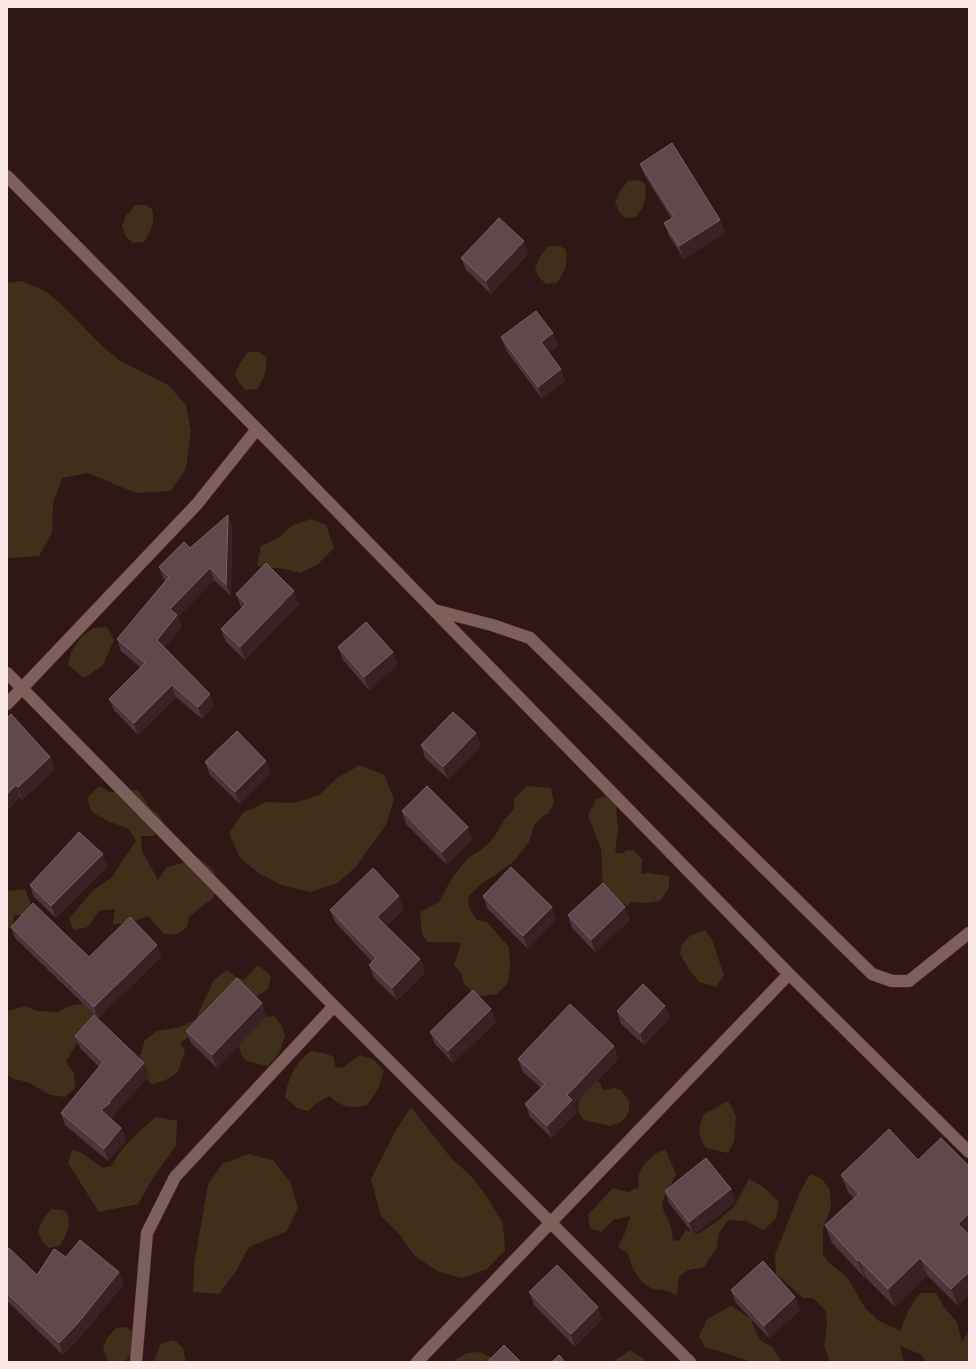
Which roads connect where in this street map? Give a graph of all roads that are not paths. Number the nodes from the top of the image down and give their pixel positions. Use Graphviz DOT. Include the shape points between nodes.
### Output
graph roads {
  1 [pos="7,176"];
  2 [pos="257,429"];
  3 [pos="433,609"];
  4 [pos="7,673"];
  5 [pos="22,689"];
  6 [pos="7,704"];
  7 [pos="969,933"];
  8 [pos="790,974"];
  9 [pos="334,1006"];
  10 [pos="969,1152"];
  11 [pos="550,1223"];
  12 [pos="136,1362"];
  13 [pos="417,1362"];
  14 [pos="690,1362"];
  1 -- 2 [label="street"];
  2 -- 3 [label="street"];
  2 -- 5 [label="street" via="197,504"];
  3 -- 7 [label="street" via="530,638 872,974 892,981 909,981"];
  3 -- 8 [label="street"];
  4 -- 5 [label="street"];
  5 -- 6 [label="street"];
  5 -- 9 [label="street"];
  8 -- 10 [label="street"];
  8 -- 11 [label="street"];
  9 -- 11 [label="street"];
  9 -- 12 [label="street" via="175,1177 147,1233"];
  11 -- 13 [label="street"];
  11 -- 14 [label="street"];
}
